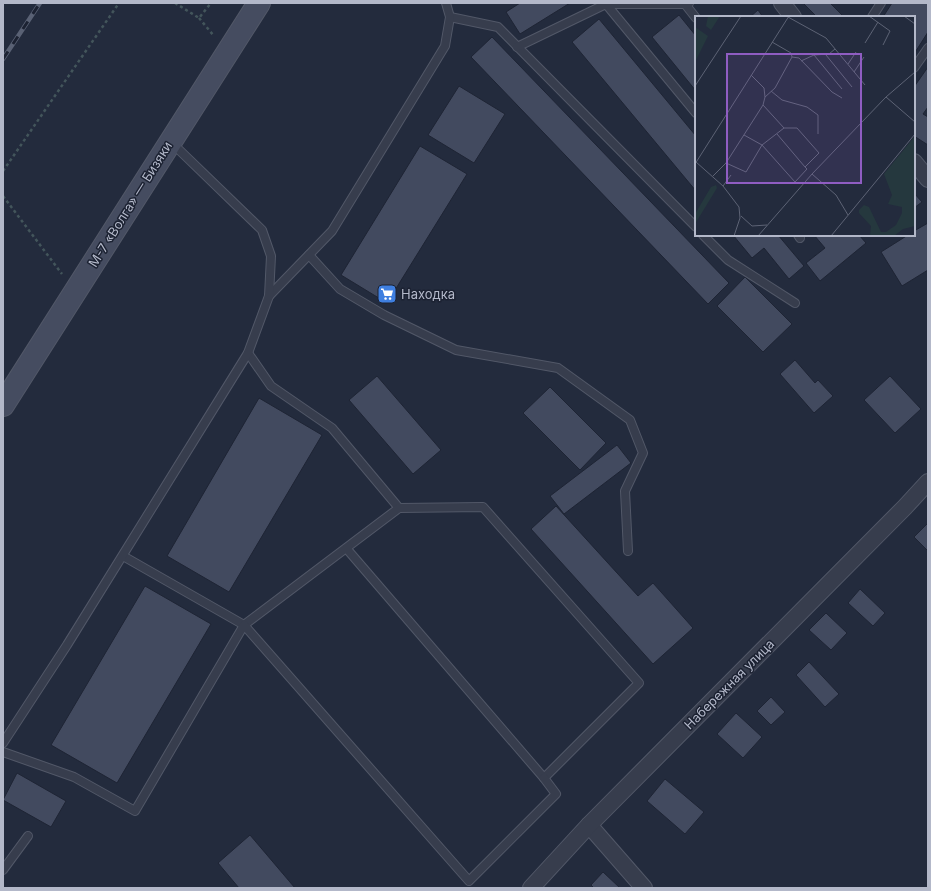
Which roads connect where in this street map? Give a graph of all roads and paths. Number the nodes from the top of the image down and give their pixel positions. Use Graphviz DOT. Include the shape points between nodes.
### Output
graph roads {
  1 [pos="119,3"];
  2 [pos="175,3"];
  3 [pos="211,3"];
  4 [pos="259,3"];
  5 [pos="446,3"];
  6 [pos="782,3"];
  7 [pos="881,3"];
  8 [pos="606,4"];
  9 [pos="687,4"];
  10 [pos="695,16"];
  11 [pos="792,16"];
  12 [pos="873,16"];
  13 [pos="450,17"];
  14 [pos="517,47"];
  15 [pos="928,48"];
  16 [pos="915,67"];
  17 [pos="695,112"];
  18 [pos="170,142"];
  19 [pos="915,163"];
  20 [pos="3,171"];
  21 [pos="928,179"];
  22 [pos="3,196"];
  23 [pos="695,227"];
  24 [pos="705,236"];
  25 [pos="309,255"];
  26 [pos="75,291"];
  27 [pos="269,296"];
  28 [pos="795,303"];
  29 [pos="248,353"];
  30 [pos="3,405"];
  31 [pos="928,482"];
  32 [pos="399,508"];
  33 [pos="346,548"];
  34 [pos="628,551"];
  35 [pos="123,556"];
  36 [pos="244,625"];
  37 [pos="3,743"];
  38 [pos="3,752"];
  39 [pos="544,778"];
  40 [pos="589,825"];
  41 [pos="28,836"];
  42 [pos="3,870"];
  43 [pos="531,888"];
  44 [pos="644,888"];
  1 -- 20 [label="path"];
  2 -- 3 [label="path" via="199,18"];
  4 -- 18 [label="main road, М-7 «Волга» — Бизяки"];
  5 -- 13 [label="lane"];
  6 -- 11 [label="street"];
  7 -- 12 [label="lane"];
  8 -- 9 [label="lane"];
  8 -- 14 [label="lane"];
  8 -- 17 [label="lane"];
  9 -- 10 [label="lane"];
  13 -- 14 [label="lane" via="498,27"];
  13 -- 25 [label="lane" via="445,46 332,232"];
  14 -- 23 [label="lane"];
  15 -- 16 [label="lane"];
  18 -- 26 [label="main road, М-7 «Волга» — Бизяки"];
  18 -- 27 [label="lane" via="262,230 271,256"];
  19 -- 21 [label="street"];
  22 -- 26 [label="path"];
  24 -- 28 [label="lane" via="728,260"];
  25 -- 27 [label="lane"];
  25 -- 34 [label="lane" via="340,289 384,315 456,350 558,368 630,420 643,453 625,491"];
  26 -- 30 [label="main road, М-7 «Волга» — Бизяки"];
  27 -- 29 [label="lane"];
  29 -- 32 [label="lane" via="271,386 332,428"];
  29 -- 35 [label="lane"];
  31 -- 40 [label="street, Набережная улица"];
  32 -- 33 [label="lane"];
  32 -- 39 [label="lane" via="483,507 639,683"];
  33 -- 36 [label="lane"];
  33 -- 39 [label="lane"];
  35 -- 36 [label="lane"];
  35 -- 37 [label="lane"];
  36 -- 38 [label="lane" via="135,811 74,776"];
  36 -- 39 [label="lane" via="469,881 556,794"];
  40 -- 43 [label="street, Набережная улица"];
  40 -- 44 [label="street"];
  41 -- 42 [label="lane"];
}
